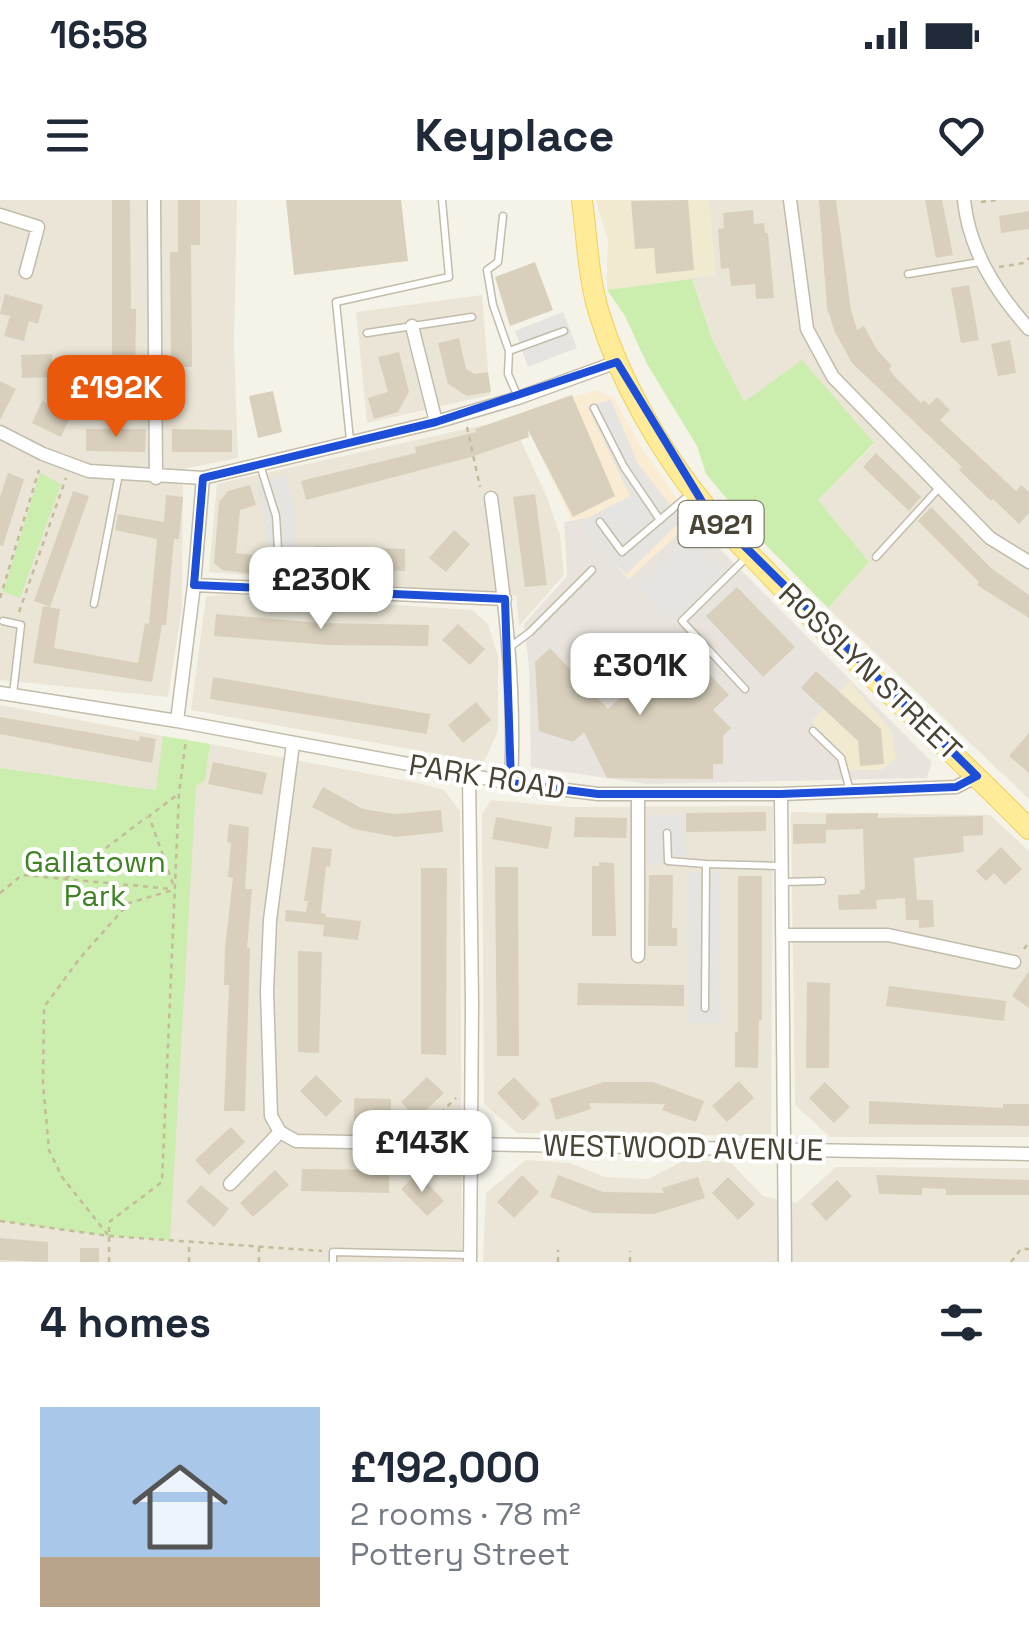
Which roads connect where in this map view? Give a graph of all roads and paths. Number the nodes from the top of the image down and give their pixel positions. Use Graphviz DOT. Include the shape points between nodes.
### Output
graph roads {
  1 [pos="154,200"];
  2 [pos="442,200"];
  3 [pos="582,200"];
  4 [pos="790,200"];
  5 [pos="964,200"];
  6 [pos="0,215"];
  7 [pos="503,216"];
  8 [pos="1029,258"];
  9 [pos="984,266"];
  10 [pos="26,272"];
  11 [pos="908,274"];
  12 [pos="472,317"];
  13 [pos="412,326"];
  14 [pos="1029,329"];
  15 [pos="564,331"];
  16 [pos="368,333"];
  17 [pos="509,351"];
  18 [pos="617,362"];
  19 [pos="518,398"];
  20 [pos="594,408"];
  21 [pos="464,414"];
  22 [pos="436,422"];
  23 [pos="0,432"];
  24 [pos="350,442"];
  25 [pos="44,454"];
  26 [pos="71,464"];
  27 [pos="260,465"];
  28 [pos="118,474"];
  29 [pos="156,478"];
  30 [pos="203,478"];
  31 [pos="940,487"];
  32 [pos="694,491"];
  33 [pos="492,498"];
  34 [pos="660,520"];
  35 [pos="600,522"];
  36 [pos="750,554"];
  37 [pos="876,558"];
  38 [pos="1029,562"];
  39 [pos="279,566"];
  40 [pos="592,570"];
  41 [pos="194,585"];
  42 [pos="0,598"];
  43 [pos="505,600"];
  44 [pos="94,604"];
  45 [pos="3,620"];
  46 [pos="15,623"];
  47 [pos="508,647"];
  48 [pos="746,689"];
  49 [pos="6,694"];
  50 [pos="183,722"];
  51 [pos="813,730"];
  52 [pos="293,744"];
  53 [pos="469,776"];
  54 [pos="978,776"];
  55 [pos="511,784"];
  56 [pos="850,792"];
  57 [pos="179,793"];
  58 [pos="638,794"];
  59 [pos="780,794"];
  60 [pos="149,816"];
  61 [pos="1029,830"];
  62 [pos="667,833"];
  63 [pos="706,864"];
  64 [pos="782,866"];
  65 [pos="64,879"];
  66 [pos="822,880"];
  67 [pos="782,882"];
  68 [pos="175,889"];
  69 [pos="0,892"];
  70 [pos="782,935"];
  71 [pos="638,956"];
  72 [pos="1014,962"];
  73 [pos="705,1008"];
  74 [pos="472,1083"];
  75 [pos="280,1132"];
  76 [pos="410,1143"];
  77 [pos="471,1144"];
  78 [pos="784,1150"];
  79 [pos="1029,1154"];
  80 [pos="230,1184"];
  81 [pos="0,1221"];
  82 [pos="109,1236"];
  83 [pos="189,1241"];
  84 [pos="259,1245"];
  85 [pos="1029,1249"];
  86 [pos="558,1250"];
  87 [pos="630,1251"];
  88 [pos="333,1252"];
  89 [pos="470,1259"];
  90 [pos="108,1262"];
  91 [pos="189,1262"];
  92 [pos="259,1262"];
  93 [pos="332,1262"];
  94 [pos="558,1262"];
  95 [pos="630,1262"];
  96 [pos="785,1262"];
  97 [pos="1012,1262"];
  1 -- 29 [label="street"];
  2 -- 24 [label="lane" via="449,277 336,302"];
  3 -- 18 [label="main road, ROSSLYN STREET / A921" via="598,311"];
  4 -- 31 [label="street" via="807,328 818,352"];
  5 -- 9 [label="street"];
  6 -- 10 [label="street" via="38,227"];
  7 -- 17 [label="lane" via="498,262 487,270"];
  8 -- 9 [label="path"];
  9 -- 11 [label="lane"];
  9 -- 14 [label="street"];
  12 -- 13 [label="lane"];
  13 -- 16 [label="lane"];
  13 -- 22 [label="street"];
  15 -- 17 [label="lane"];
  17 -- 19 [label="lane" via="508,374"];
  18 -- 19 [label="street"];
  18 -- 32 [label="main road, ROSSLYN STREET / A921"];
  19 -- 21 [label="street"];
  20 -- 34 [label="lane"];
  21 -- 22 [label="street"];
  21 -- 33 [label="path" via="482,492"];
  22 -- 24 [label="street"];
  23 -- 25 [label="street"];
  24 -- 27 [label="street"];
  25 -- 26 [label="street"];
  25 -- 42 [label="path"];
  26 -- 28 [label="street"];
  26 -- 46 [label="path"];
  27 -- 30 [label="street"];
  27 -- 39 [label="lane" via="276,516"];
  28 -- 29 [label="street"];
  28 -- 44 [label="lane"];
  29 -- 30 [label="street"];
  30 -- 41 [label="street"];
  31 -- 37 [label="lane"];
  31 -- 38 [label="street" via="990,538"];
  32 -- 34 [label="lane"];
  32 -- 36 [label="main road, ROSSLYN STREET / A921"];
  33 -- 43 [label="street"];
  34 -- 35 [label="lane" via="622,552"];
  36 -- 48 [label="lane" via="682,621"];
  36 -- 54 [label="main road, ROSSLYN STREET / A921" via="831,640"];
  40 -- 47 [label="lane"];
  41 -- 43 [label="street"];
  41 -- 50 [label="street"];
  43 -- 47 [label="street"];
  45 -- 46 [label="lane"];
  46 -- 49 [label="lane" via="21,625"];
  47 -- 55 [label="street"];
  49 -- 50 [label="street, PARK ROAD"];
  50 -- 52 [label="street, PARK ROAD"];
  50 -- 57 [label="path"];
  51 -- 56 [label="lane" via="841,758"];
  52 -- 53 [label="street, PARK ROAD"];
  52 -- 75 [label="street" via="267,991 271,1116"];
  53 -- 55 [label="street, PARK ROAD"];
  53 -- 74 [label="street"];
  54 -- 56 [label="street, PARK ROAD" via="956,787"];
  54 -- 61 [label="main road, A921"];
  55 -- 58 [label="street, PARK ROAD"];
  56 -- 59 [label="street, PARK ROAD"];
  57 -- 60 [label="path"];
  57 -- 68 [label="path"];
  58 -- 59 [label="street, PARK ROAD"];
  58 -- 71 [label="street"];
  59 -- 64 [label="street"];
  60 -- 65 [label="path"];
  60 -- 68 [label="path"];
  62 -- 63 [label="lane" via="668,862"];
  63 -- 64 [label="lane"];
  63 -- 73 [label="lane"];
  64 -- 67 [label="street"];
  65 -- 68 [label="path"];
  65 -- 69 [label="path" via="22,875"];
  66 -- 67 [label="lane"];
  67 -- 70 [label="street"];
  68 -- 82 [label="path" via="162,1182 109,1222"];
  68 -- 82 [label="path" via="129,904 44,1007 50,1150 62,1178"];
  70 -- 72 [label="street" via="888,936"];
  70 -- 78 [label="street"];
  74 -- 76 [label="path"];
  74 -- 77 [label="street"];
  75 -- 76 [label="street, WESTWOOD AVENUE" via="296,1141"];
  75 -- 80 [label="street"];
  76 -- 77 [label="street, WESTWOOD AVENUE"];
  77 -- 78 [label="street, WESTWOOD AVENUE"];
  77 -- 89 [label="street"];
  78 -- 79 [label="street, WESTWOOD AVENUE"];
  78 -- 96 [label="street"];
  81 -- 82 [label="path"];
  82 -- 83 [label="path"];
  82 -- 90 [label="path"];
  83 -- 84 [label="path"];
  83 -- 91 [label="path"];
  84 -- 88 [label="path"];
  84 -- 92 [label="path"];
  85 -- 97 [label="path"];
  86 -- 94 [label="path"];
  87 -- 95 [label="path"];
  88 -- 89 [label="lane"];
  88 -- 93 [label="lane"];
}
